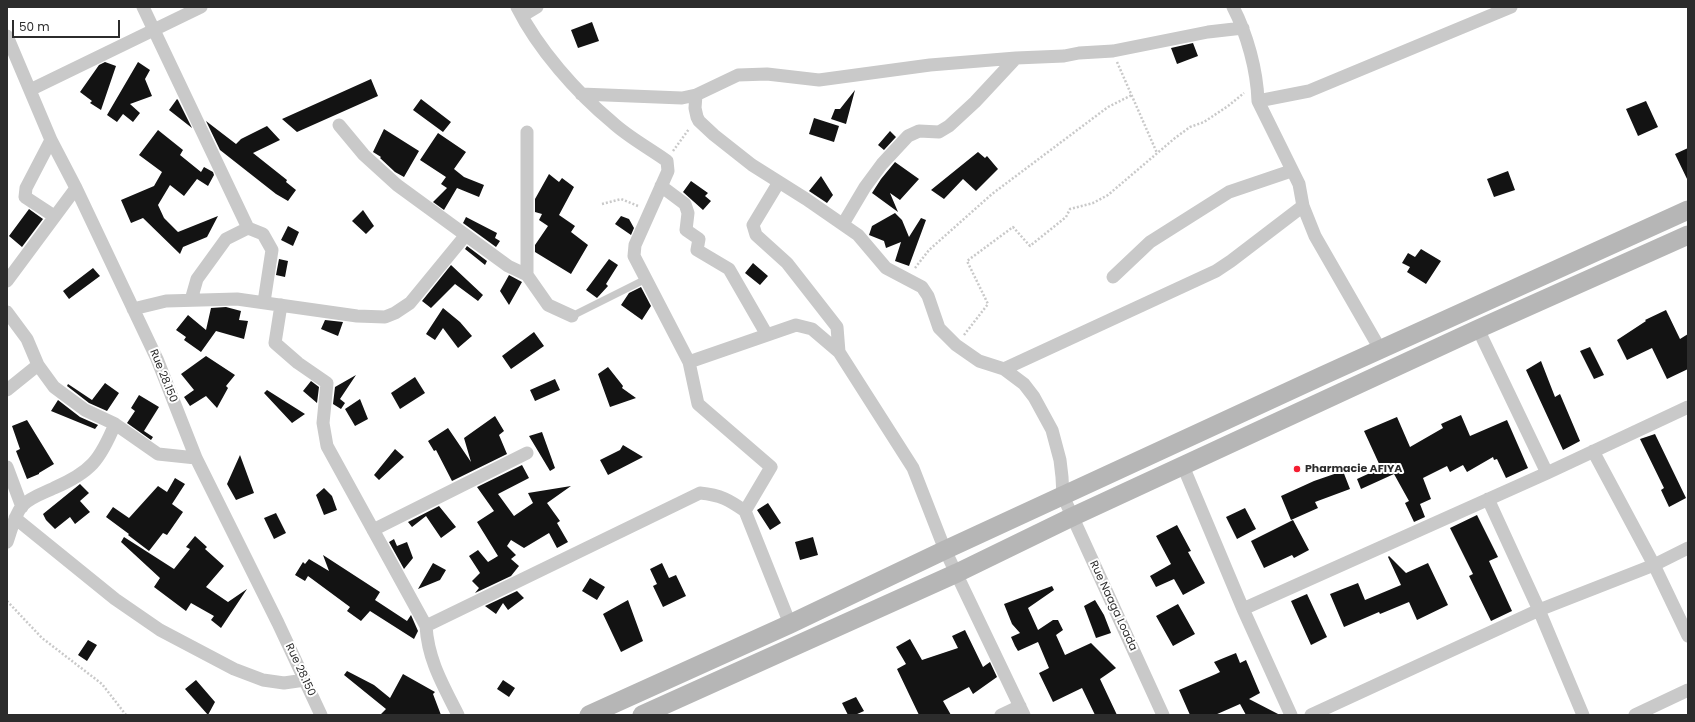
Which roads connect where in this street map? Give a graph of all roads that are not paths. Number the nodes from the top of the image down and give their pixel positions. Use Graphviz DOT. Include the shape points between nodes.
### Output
graph roads {
  1 [pos="143,7"];
  2 [pos="201,7"];
  3 [pos="537,7"];
  4 [pos="1233,7"];
  5 [pos="1511,7"];
  6 [pos="519,11"];
  7 [pos="1243,28"];
  8 [pos="154,30"];
  9 [pos="7,36"];
  10 [pos="1016,58"];
  11 [pos="30,90"];
  12 [pos="581,94"];
  13 [pos="696,95"];
  14 [pos="1258,101"];
  15 [pos="339,125"];
  16 [pos="527,132"];
  17 [pos="51,140"];
  18 [pos="1291,171"];
  19 [pos="779,182"];
  20 [pos="661,186"];
  21 [pos="76,188"];
  22 [pos="1303,206"];
  23 [pos="1688,210"];
  24 [pos="54,216"];
  25 [pos="842,224"];
  26 [pos="248,228"];
  27 [pos="1688,235"];
  28 [pos="465,236"];
  29 [pos="527,275"];
  30 [pos="1113,277"];
  31 [pos="646,279"];
  32 [pos="7,282"];
  33 [pos="191,300"];
  34 [pos="264,302"];
  35 [pos="281,304"];
  36 [pos="133,309"];
  37 [pos="7,312"];
  38 [pos="572,316"];
  39 [pos="1478,329"];
  40 [pos="766,335"];
  41 [pos="1380,349"];
  42 [pos="839,352"];
  43 [pos="689,362"];
  44 [pos="38,365"];
  45 [pos="1004,369"];
  46 [pos="7,390"];
  47 [pos="1688,407"];
  48 [pos="115,424"];
  49 [pos="1593,451"];
  50 [pos="527,453"];
  51 [pos="196,458"];
  52 [pos="1183,466"];
  53 [pos="7,467"];
  54 [pos="1547,473"];
  55 [pos="1063,496"];
  56 [pos="1488,499"];
  57 [pos="745,511"];
  58 [pos="18,512"];
  59 [pos="1072,517"];
  60 [pos="373,530"];
  61 [pos="7,542"];
  62 [pos="1688,548"];
  63 [pos="945,550"];
  64 [pos="1654,565"];
  65 [pos="958,573"];
  66 [pos="1243,609"];
  67 [pos="1539,610"];
  68 [pos="790,624"];
  69 [pos="426,626"];
  70 [pos="1688,636"];
  71 [pos="305,680"];
  72 [pos="1688,690"];
  73 [pos="1022,710"];
  74 [pos="646,714"];
  75 [pos="321,715"];
  76 [pos="458,715"];
  77 [pos="589,715"];
  78 [pos="1001,715"];
  79 [pos="1163,715"];
  80 [pos="1291,715"];
  81 [pos="1311,715"];
  82 [pos="1583,715"];
  83 [pos="1635,715"];
  1 -- 8 [label="street"];
  2 -- 8 [label="street"];
  3 -- 6 [label="street"];
  4 -- 7 [label="street"];
  5 -- 14 [label="street" via="1309,91"];
  6 -- 12 [label="street" via="553,62"];
  7 -- 10 [label="street" via="1208,32 1113,51"];
  7 -- 14 [label="street"];
  8 -- 11 [label="street"];
  8 -- 26 [label="street"];
  9 -- 11 [label="street, Rue 28.150"];
  10 -- 13 [label="street" via="930,65 819,80 766,74 738,75"];
  10 -- 25 [label="street" via="949,126 939,132 919,131 908,136 882,164"];
  11 -- 17 [label="street, Rue 28.150"];
  12 -- 13 [label="street" via="682,98"];
  12 -- 20 [label="street" via="613,123 667,161 668,171"];
  13 -- 19 [label="street, Rue Naaga Loada" via="695,108 699,121 752,165"];
  14 -- 18 [label="street"];
  15 -- 28 [label="street" via="364,155 397,185"];
  16 -- 29 [label="street"];
  17 -- 21 [label="street, Rue 28.150"];
  17 -- 24 [label="street" via="26,188 25,197"];
  18 -- 22 [label="street" via="1299,184"];
  18 -- 30 [label="street" via="1229,192 1150,242"];
  19 -- 25 [label="street, Rue Naaga Loada"];
  19 -- 42 [label="street" via="753,225 756,235 787,263 837,327"];
  20 -- 31 [label="street" via="635,245 634,256"];
  20 -- 40 [label="street" via="685,204 688,213 686,230 699,239 696,250 729,269"];
  21 -- 24 [label="street"];
  21 -- 36 [label="street, Rue 28.150"];
  22 -- 41 [label="street" via="1315,236"];
  22 -- 45 [label="street" via="1216,270"];
  23 -- 41 [label="main road"];
  24 -- 32 [label="street"];
  25 -- 45 [label="street, Rue Naaga Loada" via="858,235 886,268 922,287 928,296 939,328 956,345 979,361"];
  26 -- 33 [label="street" via="226,239 197,279"];
  26 -- 34 [label="street" via="263,234 272,250"];
  27 -- 39 [label="main road"];
  28 -- 29 [label="street" via="508,266"];
  28 -- 35 [label="street" via="410,303 385,317 357,316"];
  29 -- 38 [label="street" via="548,305"];
  31 -- 38 [label="lane"];
  31 -- 43 [label="street"];
  33 -- 34 [label="street" via="237,299"];
  33 -- 36 [label="street" via="166,301"];
  34 -- 35 [label="street"];
  35 -- 60 [label="street" via="275,343 327,383 323,423 327,446"];
  36 -- 51 [label="street, Rue 28.150" via="157,359"];
  37 -- 44 [label="street" via="27,338"];
  39 -- 52 [label="main road"];
  39 -- 54 [label="street"];
  40 -- 42 [label="street" via="796,326 812,329"];
  40 -- 43 [label="street"];
  41 -- 55 [label="main road"];
  42 -- 63 [label="street" via="913,468"];
  43 -- 57 [label="street" via="698,404 771,467"];
  44 -- 46 [label="street"];
  44 -- 48 [label="street" via="54,387 85,410"];
  45 -- 55 [label="street, Rue Naaga Loada" via="1024,384 1052,430"];
  47 -- 49 [label="street"];
  48 -- 51 [label="street" via="158,454"];
  48 -- 58 [label="street" via="100,455 88,470 35,496"];
  49 -- 54 [label="street"];
  49 -- 64 [label="street"];
  50 -- 60 [label="street"];
  51 -- 71 [label="street, Rue 28.150"];
  52 -- 59 [label="main road"];
  52 -- 66 [label="street"];
  53 -- 58 [label="street"];
  54 -- 56 [label="street"];
  55 -- 59 [label="street, Rue Naaga Loada"];
  55 -- 63 [label="main road"];
  56 -- 66 [label="street"];
  56 -- 67 [label="street"];
  57 -- 68 [label="street"];
  57 -- 69 [label="street" via="726,498 700,493"];
  58 -- 61 [label="street"];
  58 -- 71 [label="street" via="115,599 160,630 228,666 263,680 284,683"];
  59 -- 65 [label="main road"];
  59 -- 79 [label="street, Rue Naaga Loada"];
  60 -- 69 [label="street"];
  62 -- 64 [label="street"];
  63 -- 65 [label="street"];
  63 -- 68 [label="main road"];
  64 -- 67 [label="street"];
  64 -- 70 [label="street"];
  65 -- 73 [label="street"];
  65 -- 74 [label="main road"];
  66 -- 80 [label="street"];
  67 -- 81 [label="street"];
  67 -- 82 [label="street"];
  68 -- 77 [label="main road"];
  69 -- 76 [label="street" via="427,644 433,664"];
  71 -- 75 [label="street, Rue 28.150"];
  72 -- 83 [label="street"];
  73 -- 78 [label="street"];
}
